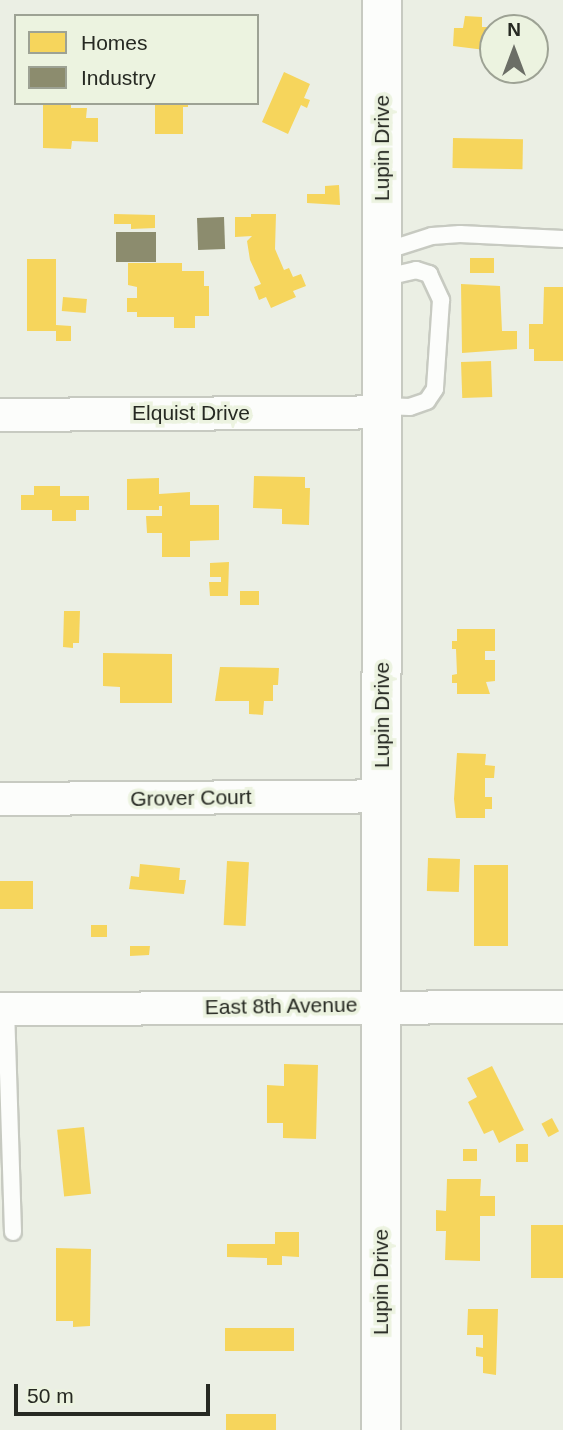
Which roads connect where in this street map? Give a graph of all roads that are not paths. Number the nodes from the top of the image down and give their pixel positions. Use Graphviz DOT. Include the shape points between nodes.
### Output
graph roads {
  1 [pos="382,0"];
  2 [pos="563,239"];
  3 [pos="382,265"];
  4 [pos="382,409"];
  5 [pos="0,415"];
  6 [pos="382,796"];
  7 [pos="0,799"];
  8 [pos="382,1006"];
  9 [pos="563,1007"];
  10 [pos="3,1009"];
  11 [pos="13,1232"];
  12 [pos="381,1430"];
  1 -- 3 [label="street, Lupin Drive"];
  2 -- 3 [label="lane" via="432,236"];
  3 -- 4 [label="street, Lupin Drive"];
  3 -- 4 [label="lane" via="429,274 442,300 435,389 427,401 410,408"];
  4 -- 5 [label="street, Elquist Drive"];
  4 -- 6 [label="street, Lupin Drive"];
  6 -- 7 [label="street, Grover Court"];
  6 -- 8 [label="street, Lupin Drive"];
  8 -- 9 [label="street, East 8th Avenue"];
  8 -- 10 [label="street, East 8th Avenue"];
  8 -- 12 [label="street, Lupin Drive"];
  10 -- 11 [label="lane"];
}
